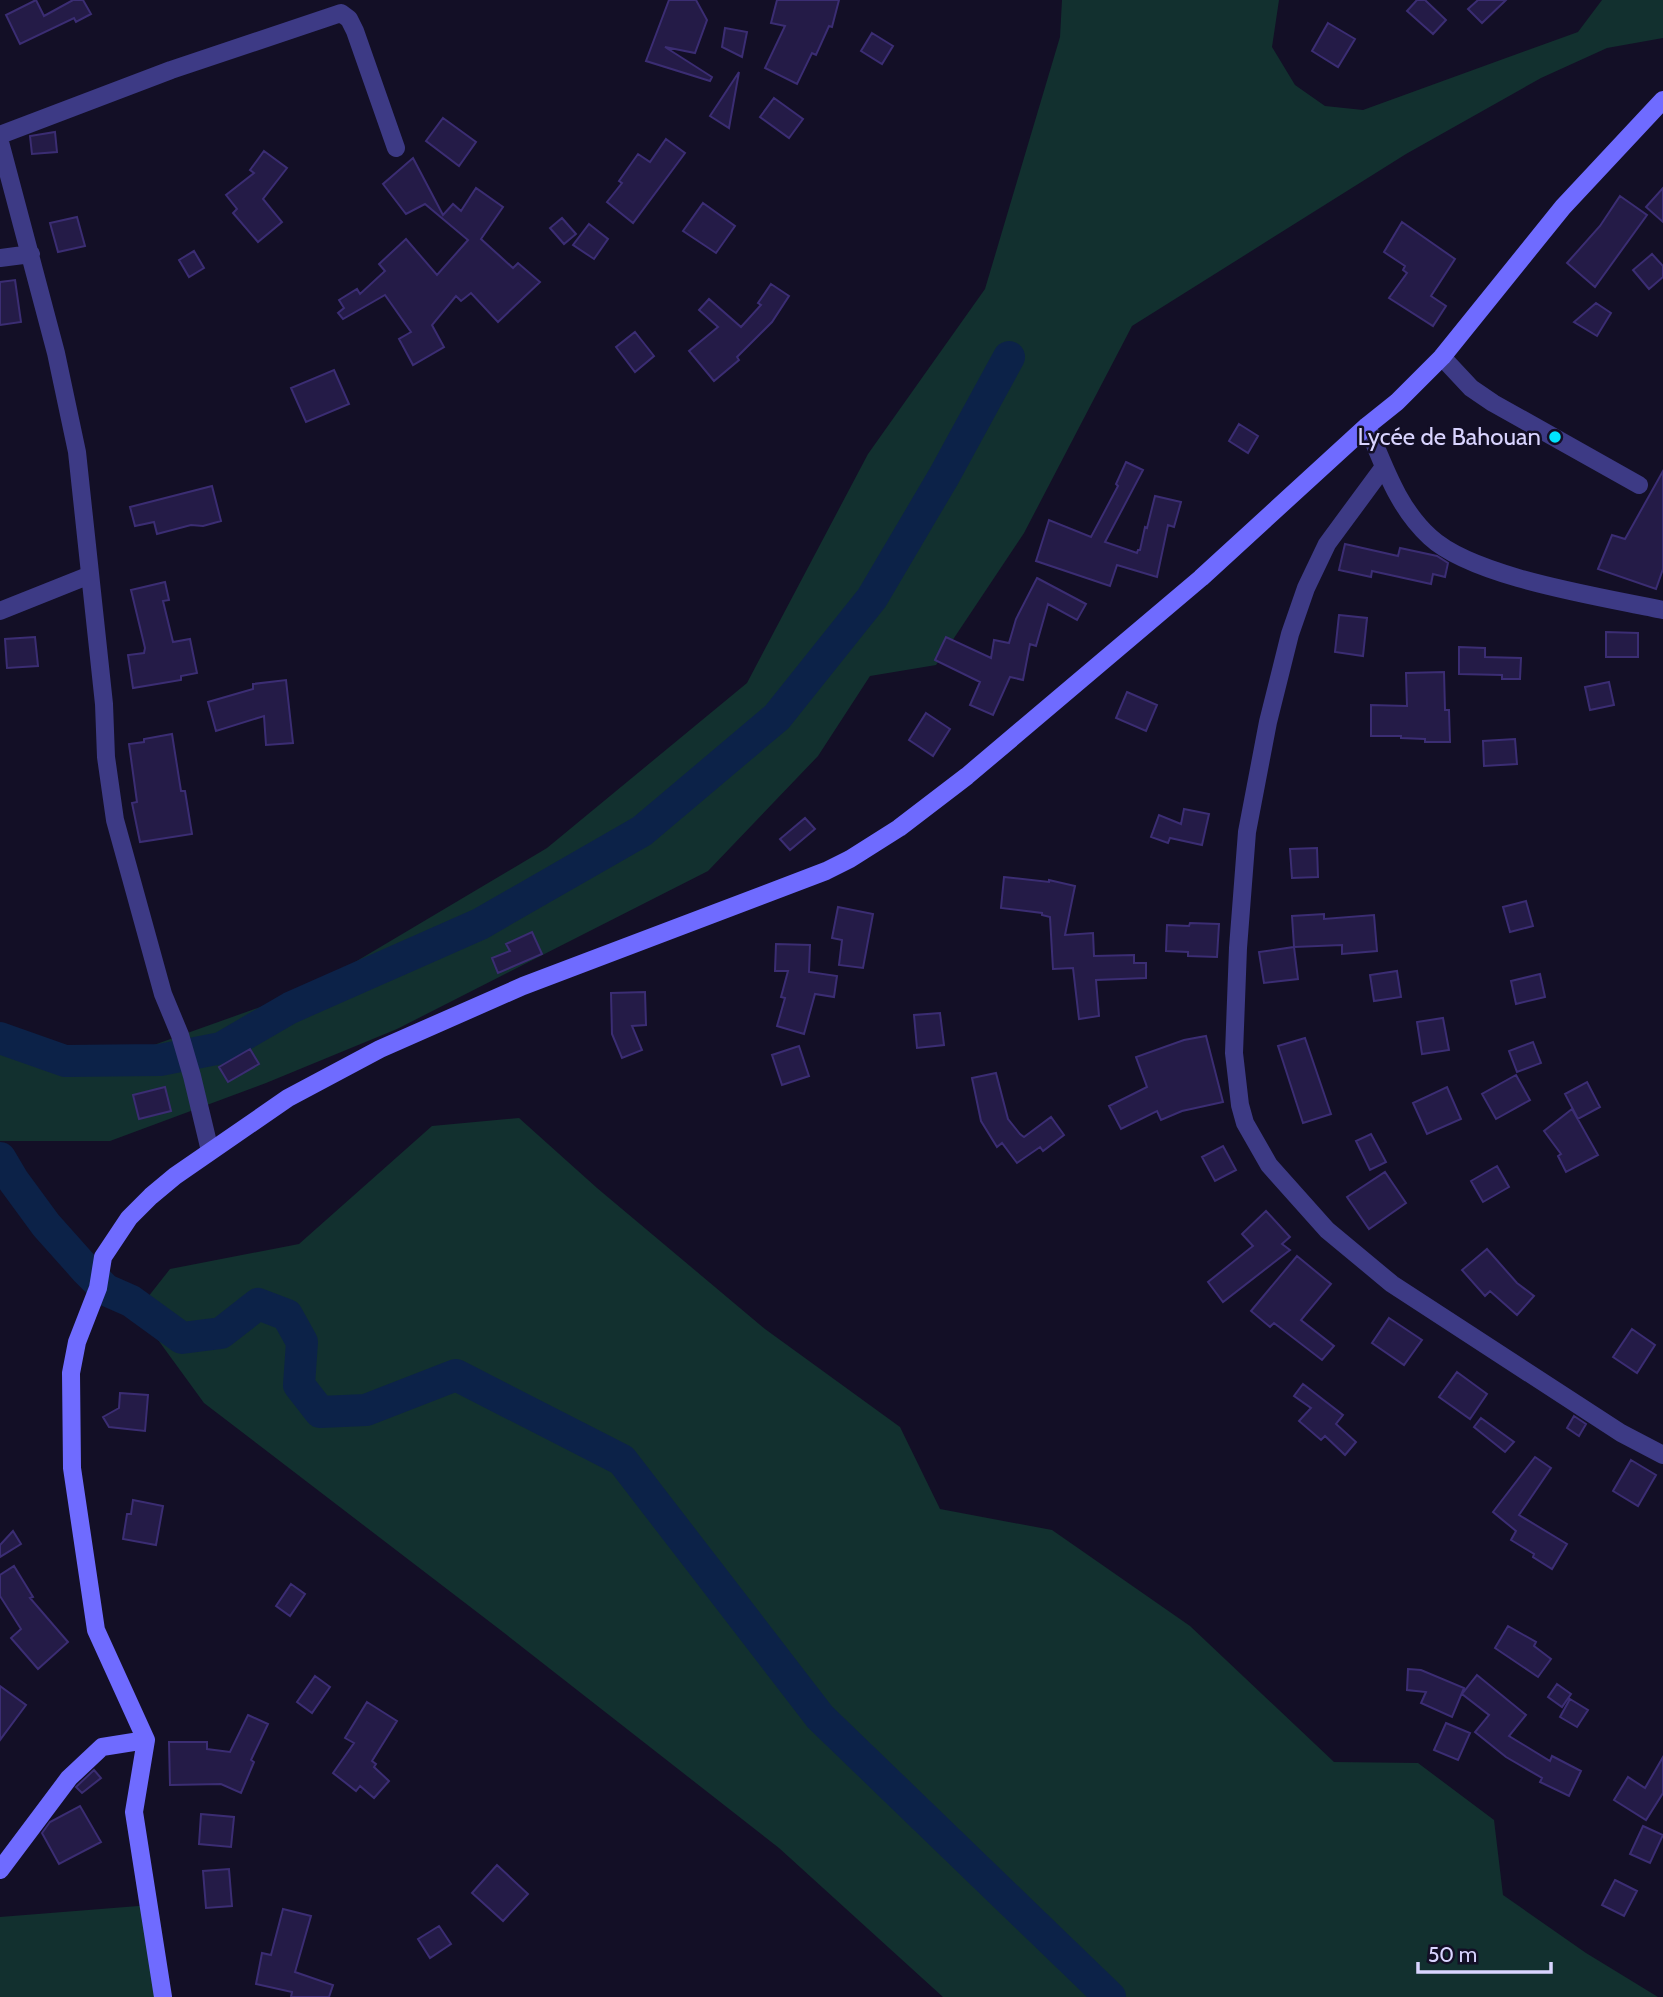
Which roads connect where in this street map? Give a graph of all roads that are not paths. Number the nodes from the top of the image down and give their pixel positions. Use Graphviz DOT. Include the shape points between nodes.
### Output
graph roads {
  1 [pos="1663,100"];
  2 [pos="0,135"];
  3 [pos="0,142"];
  4 [pos="396,148"];
  5 [pos="31,254"];
  6 [pos="0,258"];
  7 [pos="1442,357"];
  8 [pos="1367,426"];
  9 [pos="1383,468"];
  10 [pos="1639,485"];
  11 [pos="90,575"];
  12 [pos="1663,610"];
  13 [pos="0,611"];
  14 [pos="210,1152"];
  15 [pos="1663,1455"];
  16 [pos="146,1740"];
  17 [pos="0,1870"];
  18 [pos="163,1997"];
  1 -- 7 [label="main road" via="1563,207"];
  2 -- 4 [label="street" via="145,79 341,13 355,31"];
  3 -- 5 [label="street"];
  5 -- 6 [label="street"];
  5 -- 11 [label="street" via="77,452"];
  7 -- 8 [label="main road"];
  7 -- 10 [label="street" via="1471,388 1493,403"];
  8 -- 9 [label="street"];
  8 -- 14 [label="main road" via="1097,667 967,776 874,844 826,871 523,986 380,1049 288,1098"];
  9 -- 12 [label="street" via="1414,520 1455,553 1492,570"];
  9 -- 15 [label="street" via="1327,544 1306,587 1268,722 1247,832 1238,948 1234,1053 1245,1123 1269,1166 1307,1210 1392,1284 1621,1433"];
  11 -- 13 [label="street"];
  11 -- 14 [label="street" via="115,820 163,994 192,1076"];
  14 -- 16 [label="main road" via="151,1196 129,1218 103,1257 71,1373 72,1468 96,1630"];
  16 -- 17 [label="main road" via="102,1748 69,1778"];
  16 -- 18 [label="main road" via="134,1812"];
}
